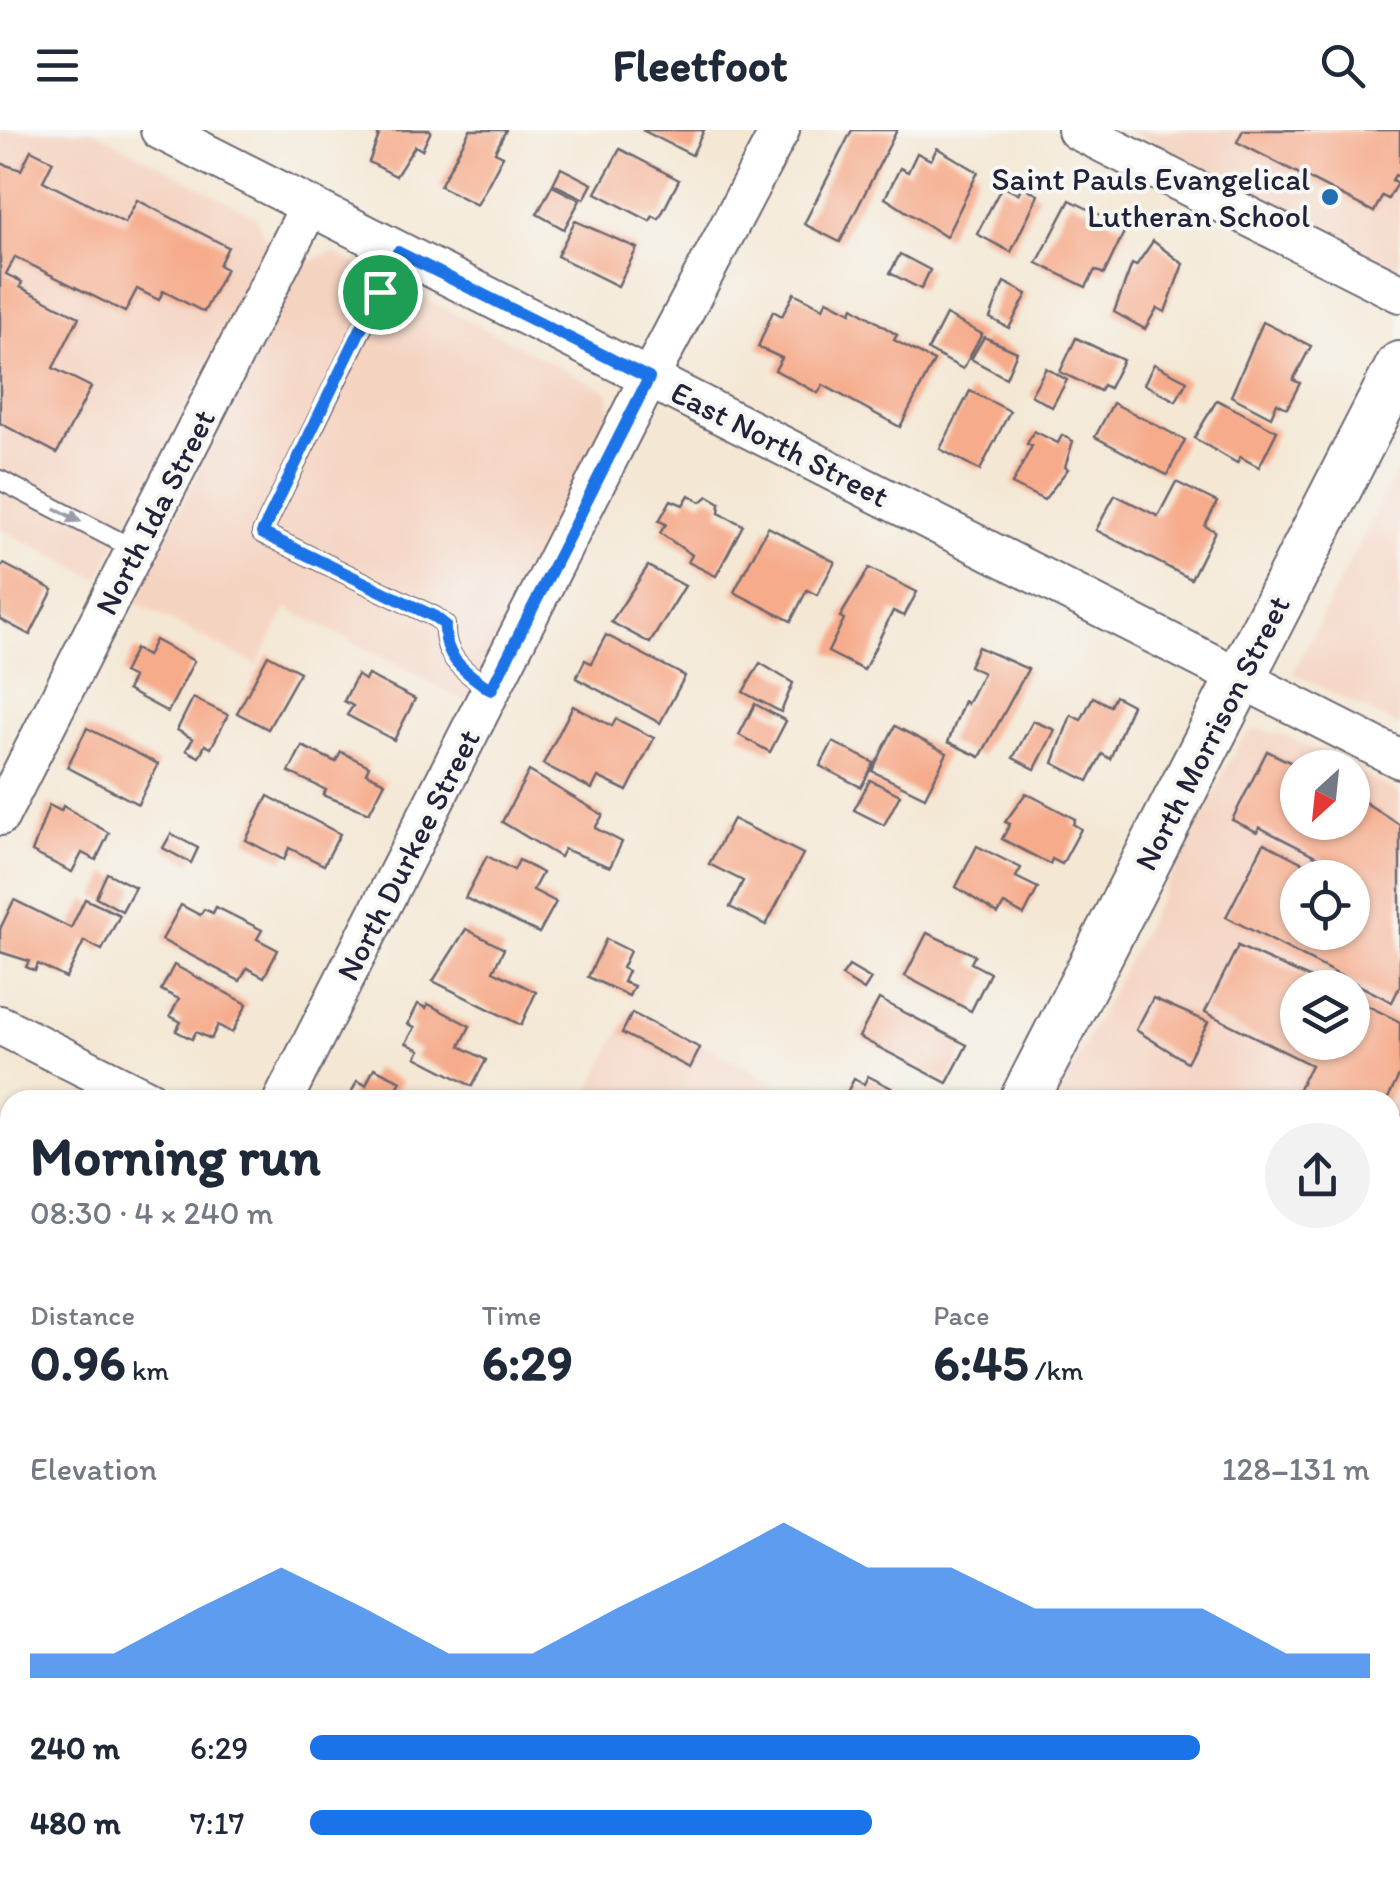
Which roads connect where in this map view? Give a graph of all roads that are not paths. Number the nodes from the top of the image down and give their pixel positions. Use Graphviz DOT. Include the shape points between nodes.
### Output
graph roads {
  1 [pos="160,130"];
  2 [pos="780,130"];
  3 [pos="1077,130"];
  4 [pos="309,208"];
  5 [pos="398,252"];
  6 [pos="1400,292"];
  7 [pos="1400,366"];
  8 [pos="649,378"];
  9 [pos="0,480"];
  10 [pos="136,550"];
  11 [pos="1240,678"];
  12 [pos="491,690"];
  13 [pos="1400,760"];
  14 [pos="0,816"];
  15 [pos="0,1025"];
  16 [pos="129,1090"];
  17 [pos="288,1090"];
  18 [pos="1029,1090"];
  1 -- 4 [label="street, East North Street"];
  2 -- 8 [label="street, North Durkee Street"];
  3 -- 6 [label="street"];
  4 -- 5 [label="street, East North Street"];
  4 -- 10 [label="street, North Ida Street"];
  5 -- 8 [label="street, East North Street"];
  5 -- 12 [label="lane" via="262,533 435,617 445,625 444,644 460,668"];
  7 -- 11 [label="street, North Morrison Street"];
  8 -- 11 [label="street, East North Street"];
  8 -- 12 [label="street, North Durkee Street"];
  9 -- 10 [label="lane, one-way"];
  10 -- 14 [label="street, North Ida Street"];
  11 -- 13 [label="street, East North Street"];
  11 -- 18 [label="street, North Morrison Street"];
  12 -- 17 [label="street, North Durkee Street"];
  15 -- 16 [label="street"];
}
